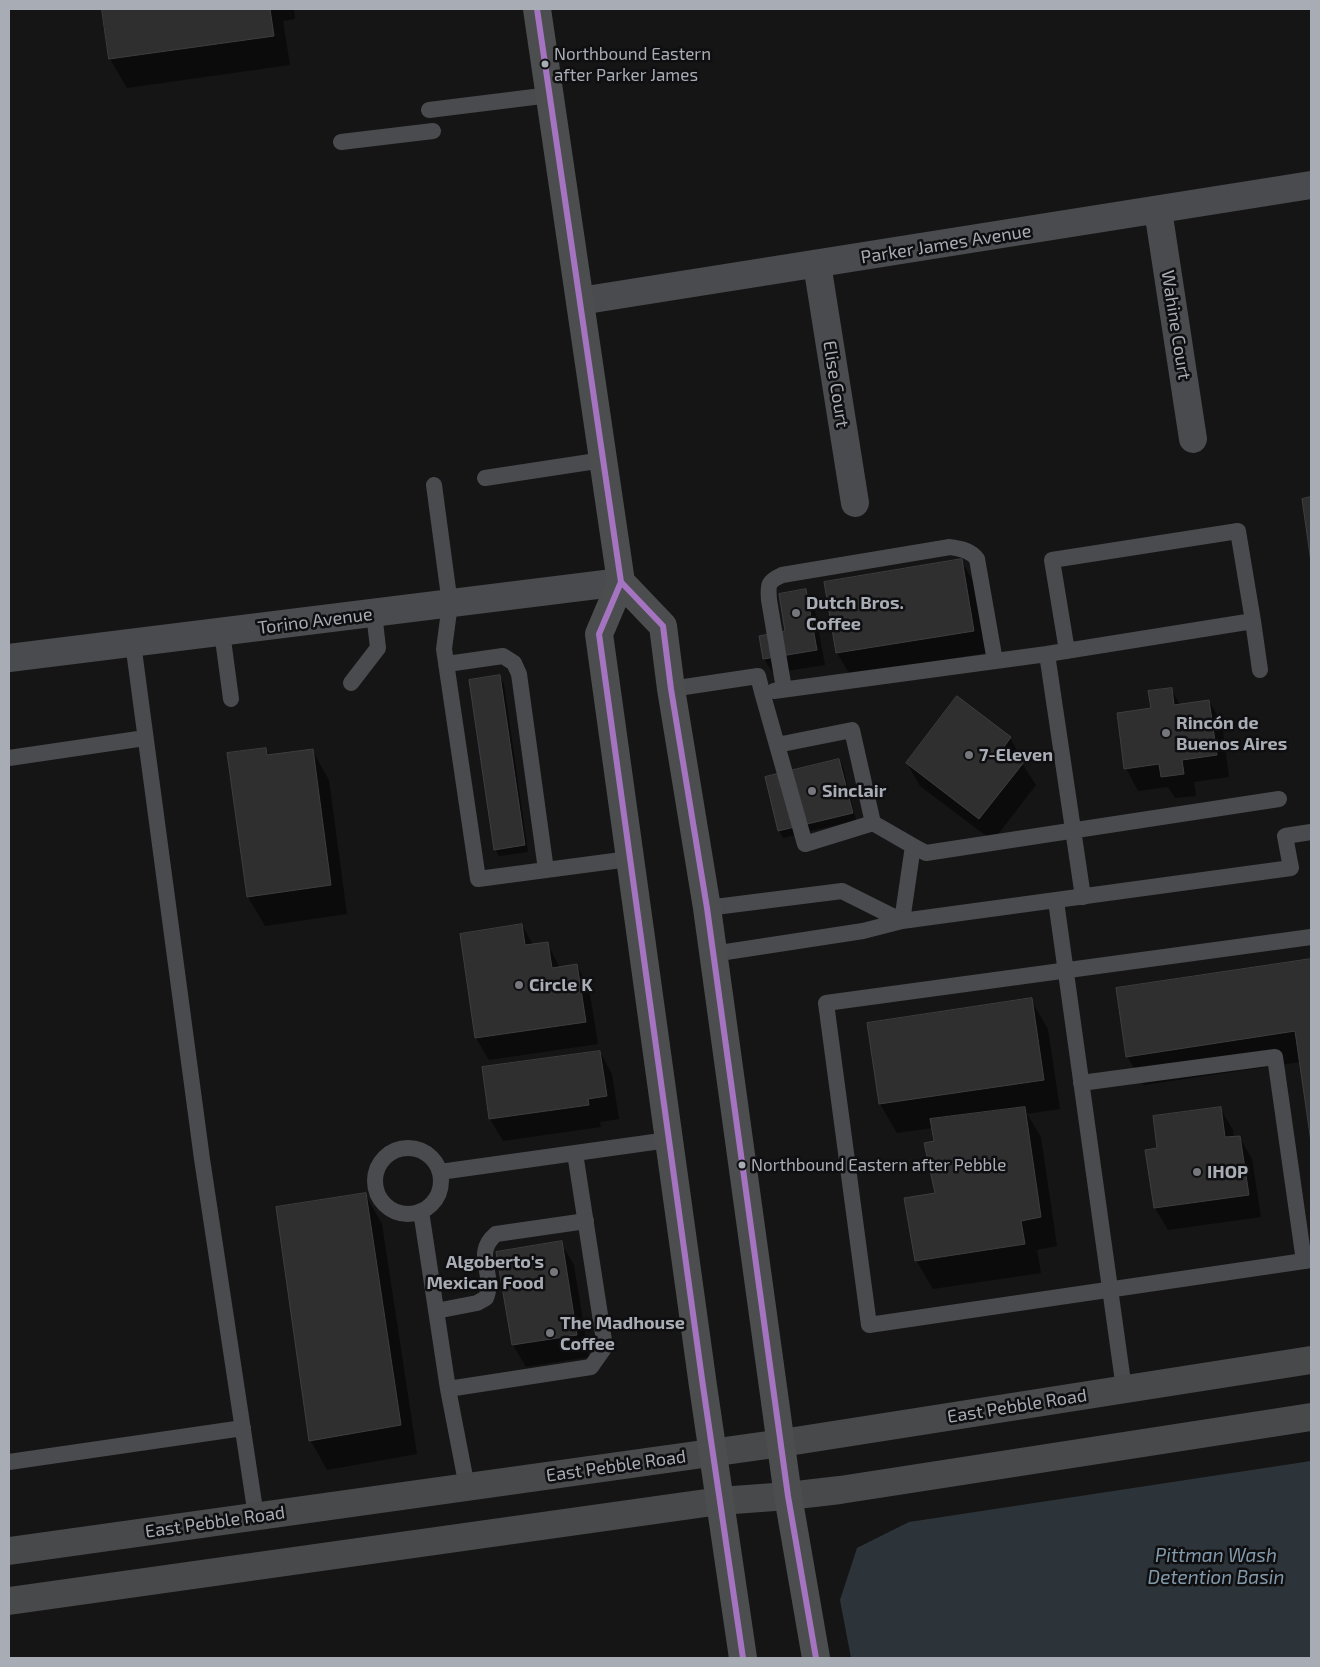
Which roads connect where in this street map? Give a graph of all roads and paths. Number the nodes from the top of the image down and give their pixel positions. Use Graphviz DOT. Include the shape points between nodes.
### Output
graph roads {
  1 [pos="537,9"];
  2 [pos="550,95"];
  3 [pos="429,110"];
  4 [pos="433,131"];
  5 [pos="341,142"];
  6 [pos="1311,185"];
  7 [pos="1158,210"];
  8 [pos="817,264"];
  9 [pos="580,302"];
  10 [pos="1193,439"];
  11 [pos="603,460"];
  12 [pos="485,478"];
  13 [pos="434,485"];
  14 [pos="855,504"];
  15 [pos="621,582"];
  16 [pos="450,604"];
  17 [pos="374,614"];
  18 [pos="1253,621"];
  19 [pos="222,632"];
  20 [pos="134,643"];
  21 [pos="1067,651"];
  22 [pos="1047,654"];
  23 [pos="9,658"];
  24 [pos="995,661"];
  25 [pos="447,664"];
  26 [pos="1260,670"];
  27 [pos="351,683"];
  28 [pos="671,689"];
  29 [pos="784,689"];
  30 [pos="762,692"];
  31 [pos="232,699"];
  32 [pos="145,738"];
  33 [pos="777,745"];
  34 [pos="9,758"];
  35 [pos="1279,799"];
  36 [pos="873,823"];
  37 [pos="1072,830"];
  38 [pos="1311,832"];
  39 [pos="913,846"];
  40 [pos="629,859"];
  41 [pos="546,870"];
  42 [pos="1082,897"];
  43 [pos="1056,901"];
  44 [pos="707,908"];
  45 [pos="902,921"];
  46 [pos="1311,936"];
  47 [pos="713,954"];
  48 [pos="1065,970"];
  49 [pos="1081,1083"];
  50 [pos="668,1140"];
  51 [pos="575,1153"];
  52 [pos="440,1172"];
  53 [pos="421,1211"];
  54 [pos="586,1221"];
  55 [pos="1308,1260"];
  56 [pos="1110,1289"];
  57 [pos="436,1311"];
  58 [pos="1311,1360"];
  59 [pos="448,1389"];
  60 [pos="1124,1389"];
  61 [pos="1311,1405"];
  62 [pos="1311,1417"];
  63 [pos="1270,1423"];
  64 [pos="243,1428"];
  65 [pos="782,1443"];
  66 [pos="712,1453"];
  67 [pos="9,1462"];
  68 [pos="468,1487"];
  69 [pos="788,1496"];
  70 [pos="720,1501"];
  71 [pos="256,1516"];
  72 [pos="9,1551"];
  73 [pos="9,1601"];
  74 [pos="743,1658"];
  75 [pos="816,1658"];
  1 -- 2 [label="main road"];
  2 -- 3 [label="lane"];
  2 -- 9 [label="main road"];
  4 -- 5 [label="lane"];
  6 -- 7 [label="street, Parker James Avenue"];
  7 -- 8 [label="street, Parker James Avenue"];
  7 -- 10 [label="street, Wahine Court"];
  8 -- 9 [label="street, Parker James Avenue"];
  8 -- 14 [label="street, Elise Court"];
  9 -- 11 [label="main road"];
  11 -- 12 [label="lane"];
  11 -- 15 [label="main road"];
  13 -- 16 [label="lane"];
  15 -- 16 [label="street, Torino Avenue"];
  15 -- 28 [label="main road" via="663,626"];
  15 -- 40 [label="main road" via="599,634"];
  16 -- 17 [label="street, Torino Avenue"];
  16 -- 25 [label="lane" via="444,649"];
  17 -- 19 [label="street, Torino Avenue"];
  17 -- 27 [label="lane" via="378,648"];
  18 -- 21 [label="lane"];
  18 -- 21 [label="lane" via="1238,531 1052,560"];
  18 -- 26 [label="lane"];
  19 -- 20 [label="street, Torino Avenue"];
  19 -- 31 [label="lane"];
  20 -- 23 [label="street, Torino Avenue"];
  20 -- 32 [label="lane"];
  21 -- 22 [label="lane"];
  22 -- 24 [label="lane"];
  22 -- 37 [label="lane"];
  24 -- 29 [label="lane"];
  24 -- 29 [label="lane" via="977,559 962,548 950,547 782,575 772,580 768,587 768,600"];
  25 -- 41 [label="lane" via="503,656 514,663 519,674"];
  25 -- 41 [label="lane" via="478,879"];
  28 -- 30 [label="lane" via="758,676"];
  28 -- 44 [label="main road"];
  29 -- 30 [label="lane"];
  30 -- 33 [label="lane"];
  32 -- 34 [label="lane"];
  32 -- 64 [label="lane" via="202,1159"];
  33 -- 36 [label="lane" via="852,730"];
  33 -- 36 [label="lane" via="805,844"];
  35 -- 37 [label="lane"];
  36 -- 39 [label="lane"];
  37 -- 39 [label="lane" via="926,853"];
  37 -- 42 [label="lane"];
  38 -- 42 [label="lane" via="1285,836 1290,868"];
  39 -- 45 [label="lane"];
  40 -- 41 [label="lane"];
  40 -- 50 [label="main road"];
  42 -- 43 [label="lane"];
  43 -- 45 [label="lane"];
  43 -- 48 [label="lane"];
  44 -- 45 [label="lane" via="842,891"];
  44 -- 47 [label="main road"];
  45 -- 47 [label="lane" via="863,931"];
  46 -- 48 [label="lane"];
  47 -- 65 [label="main road"];
  48 -- 49 [label="lane"];
  48 -- 56 [label="lane" via="826,1003 869,1325"];
  49 -- 55 [label="lane" via="1276,1057"];
  49 -- 56 [label="lane"];
  50 -- 51 [label="lane"];
  50 -- 66 [label="main road"];
  51 -- 52 [label="lane"];
  51 -- 54 [label="lane"];
  52 -- 53 [label="lane" via="439,1194"];
  52 -- 53 [label="lane" via="428,1154 407,1148 385,1157 378,1167 374,1179 382,1202 403,1214"];
  53 -- 57 [label="lane"];
  54 -- 57 [label="lane" via="496,1234 488,1240 484,1250 489,1291 486,1298 477,1303"];
  54 -- 59 [label="lane" via="605,1347 591,1367"];
  55 -- 56 [label="lane"];
  56 -- 60 [label="lane"];
  57 -- 59 [label="lane"];
  58 -- 60 [label="main road, East Pebble Road"];
  59 -- 68 [label="lane"];
  60 -- 65 [label="main road, East Pebble Road"];
  61 -- 63 [label="main road"];
  62 -- 63 [label="main road"];
  63 -- 69 [label="main road"];
  64 -- 67 [label="lane"];
  64 -- 71 [label="lane"];
  65 -- 66 [label="main road, East Pebble Road"];
  65 -- 69 [label="main road"];
  66 -- 68 [label="main road, East Pebble Road"];
  66 -- 70 [label="main road"];
  68 -- 71 [label="main road, East Pebble Road"];
  69 -- 70 [label="main road"];
  69 -- 75 [label="main road"];
  70 -- 73 [label="main road"];
  70 -- 74 [label="main road"];
  71 -- 72 [label="main road, East Pebble Road"];
}
